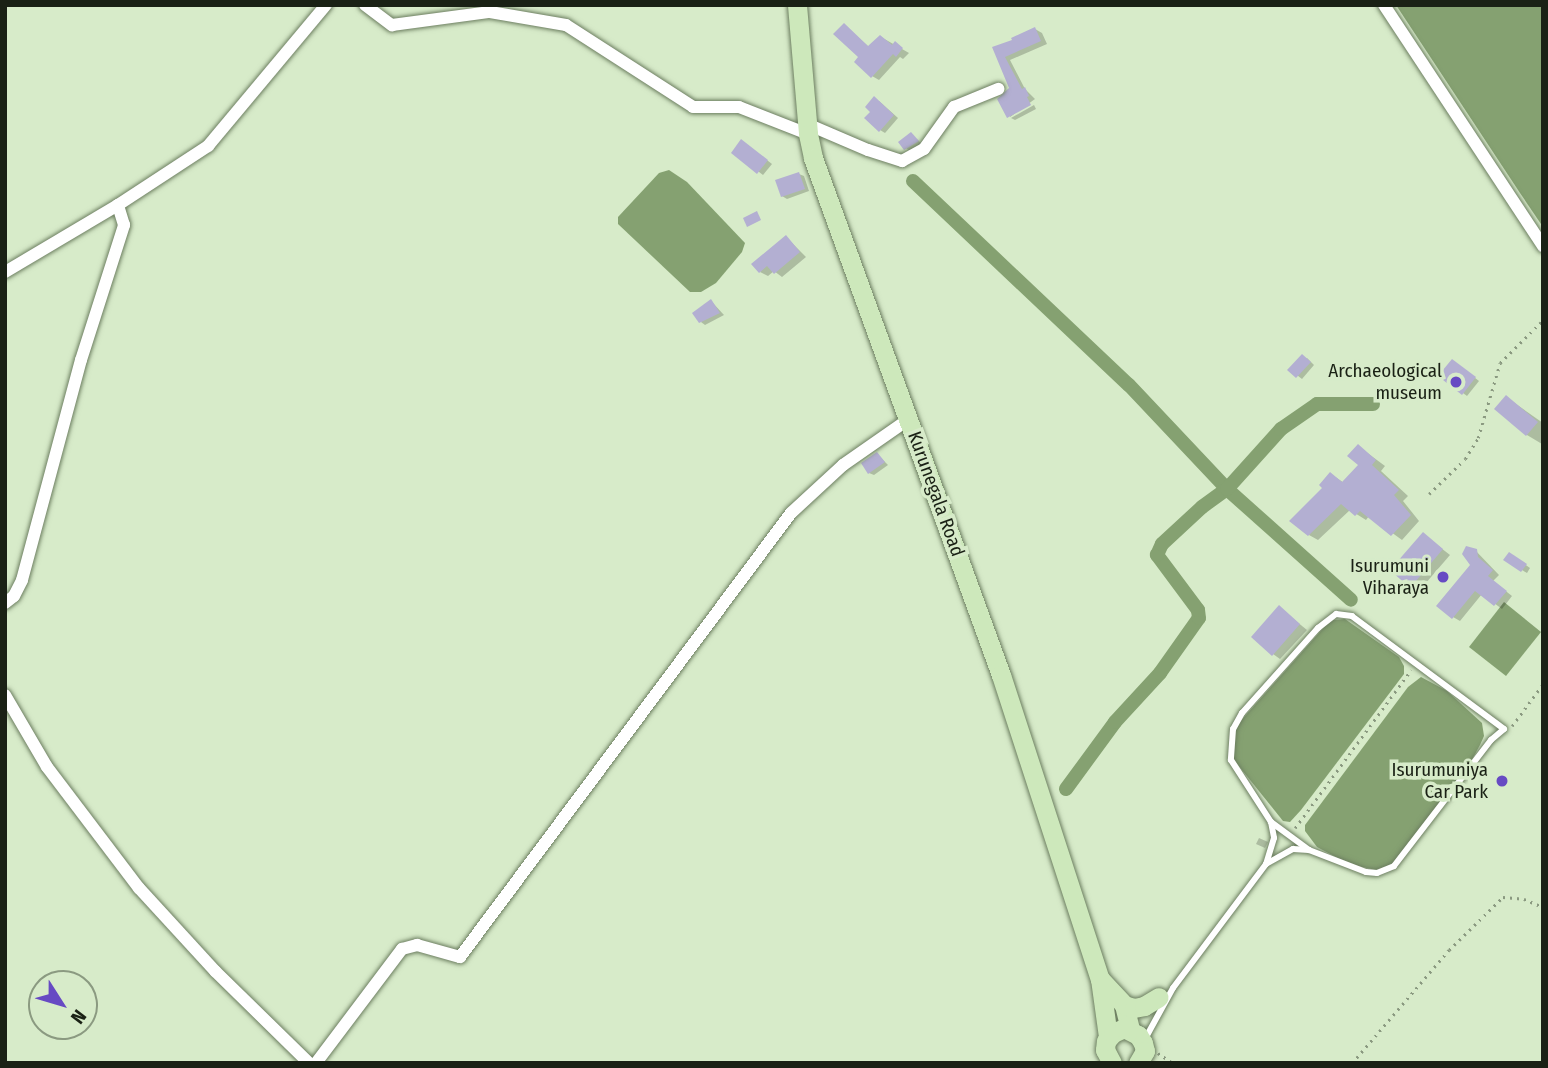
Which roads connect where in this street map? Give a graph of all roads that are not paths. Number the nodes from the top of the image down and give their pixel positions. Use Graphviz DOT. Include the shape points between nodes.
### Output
graph roads {
  1 [pos="326,5"];
  2 [pos="365,5"];
  3 [pos="797,5"];
  4 [pos="1384,5"];
  5 [pos="998,89"];
  6 [pos="807,129"];
  7 [pos="118,205"];
  8 [pos="1543,246"];
  9 [pos="5,272"];
  10 [pos="909,419"];
  11 [pos="5,603"];
  12 [pos="5,695"];
  13 [pos="1271,822"];
  14 [pos="1309,850"];
  15 [pos="1266,864"];
  16 [pos="1100,979"];
  17 [pos="1166,992"];
  18 [pos="1124,1005"];
  19 [pos="1144,1013"];
  20 [pos="1139,1046"];
  21 [pos="1107,1054"];
  22 [pos="309,1063"];
  23 [pos="317,1063"];
  1 -- 7 [label="street" via="208,146"];
  2 -- 6 [label="street" via="392,25 490,12 566,25 693,107 739,107"];
  3 -- 6 [label="main road, Kurunegala Road"];
  4 -- 8 [label="street"];
  5 -- 6 [label="street" via="954,107 924,149 902,161"];
  6 -- 10 [label="main road, Kurunegala Road" via="813,158"];
  7 -- 9 [label="street"];
  7 -- 11 [label="street" via="124,225 81,359 22,580"];
  10 -- 16 [label="main road, Kurunegala Road" via="993,652"];
  10 -- 23 [label="street" via="843,465 791,513 460,957 417,945 402,949"];
  12 -- 22 [label="street" via="47,767 139,888"];
  13 -- 14 [label="lane"];
  13 -- 14 [label="lane" via="1231,760 1233,729 1318,628 1336,614 1352,616 1504,729 1394,866 1366,872"];
  13 -- 15 [label="lane" via="1274,838"];
  14 -- 15 [label="lane" via="1293,849"];
  15 -- 17 [label="lane"];
  16 -- 18 [label="main road, Kurunegala Road"];
  16 -- 21 [label="main road, Kurunegala Road"];
  17 -- 18 [label="main road" via="1144,1006"];
  17 -- 19 [label="lane"];
  17 -- 20 [label="lane"];
  18 -- 20 [label="main road, Kurunegala Road"];
  20 -- 21 [label="main road" via="1119,1030"];
}
